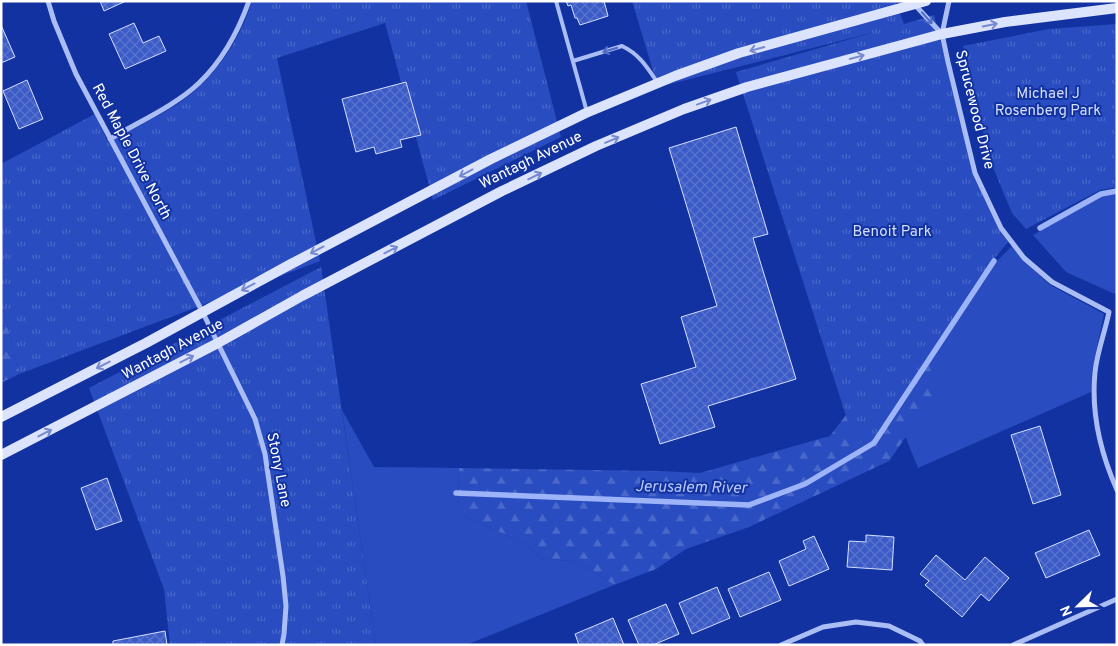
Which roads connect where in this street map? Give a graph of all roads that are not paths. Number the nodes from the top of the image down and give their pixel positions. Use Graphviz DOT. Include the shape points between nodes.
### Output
graph roads {
  1 [pos="48,1"];
  2 [pos="250,1"];
  3 [pos="556,1"];
  4 [pos="926,1"];
  5 [pos="949,1"];
  6 [pos="914,3"];
  7 [pos="1117,8"];
  8 [pos="942,34"];
  9 [pos="573,61"];
  10 [pos="658,83"];
  11 [pos="588,113"];
  12 [pos="110,139"];
  13 [pos="202,311"];
  14 [pos="1109,312"];
  15 [pos="1117,313"];
  16 [pos="218,343"];
  17 [pos="1,418"];
  18 [pos="1,455"];
  19 [pos="1117,490"];
  20 [pos="1117,598"];
  21 [pos="922,643"];
  22 [pos="282,645"];
  23 [pos="781,645"];
  24 [pos="1013,645"];
  1 -- 12 [label="street, Red Maple Drive North" via="76,74"];
  2 -- 12 [label="street" via="222,58 198,84 174,102"];
  3 -- 9 [label="lane"];
  4 -- 6 [label="main road, Wantagh Avenue"];
  5 -- 8 [label="street"];
  6 -- 8 [label="street, one-way"];
  6 -- 10 [label="main road, Wantagh Avenue, one-way" via="740,53"];
  8 -- 7 [label="main road, Wantagh Avenue, one-way" via="1005,22"];
  8 -- 14 [label="street, Sprucewood Drive" via="976,173 1001,228 1024,258 1052,282"];
  16 -- 8 [label="main road, Wantagh Avenue, one-way" via="502,191 596,146 747,87"];
  10 -- 9 [label="lane, one-way" via="643,61 622,46"];
  9 -- 11 [label="lane"];
  10 -- 11 [label="main road, Wantagh Avenue"];
  11 -- 13 [label="main road, Wantagh Avenue, one-way" via="491,159"];
  12 -- 13 [label="street, Red Maple Drive North"];
  13 -- 16 [label="street, Stony Lane"];
  13 -- 17 [label="main road, Wantagh Avenue, one-way"];
  14 -- 15 [label="street, Sprucewood Drive"];
  14 -- 19 [label="street" via="1095,372 1095,409 1101,443"];
  18 -- 16 [label="main road, Wantagh Avenue, one-way"];
  16 -- 22 [label="street, Stony Lane" via="255,419 266,454 286,606"];
  20 -- 24 [label="street"];
  21 -- 23 [label="street" via="889,626 856,622 824,627"];
}
